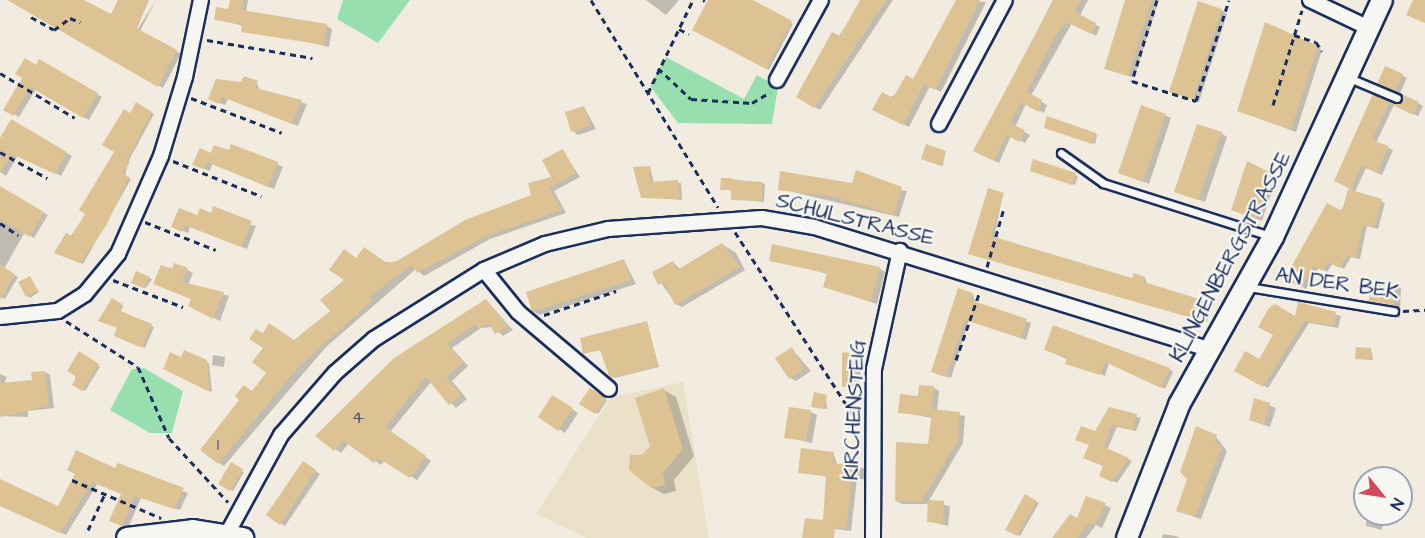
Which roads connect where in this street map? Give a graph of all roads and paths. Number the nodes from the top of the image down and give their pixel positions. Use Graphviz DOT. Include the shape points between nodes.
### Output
graph roads {
  1 [pos="201,0"];
  2 [pos="591,0"];
  3 [pos="693,0"];
  4 [pos="821,0"];
  5 [pos="1005,0"];
  6 [pos="1157,0"];
  7 [pos="1228,0"];
  8 [pos="1305,0"];
  9 [pos="1310,0"];
  10 [pos="1382,0"];
  11 [pos="32,18"];
  12 [pos="80,22"];
  13 [pos="1369,28"];
  14 [pos="679,29"];
  15 [pos="689,34"];
  16 [pos="1294,35"];
  17 [pos="193,38"];
  18 [pos="1322,51"];
  19 [pos="312,58"];
  20 [pos="658,68"];
  21 [pos="0,73"];
  22 [pos="1347,78"];
  23 [pos="777,80"];
  24 [pos="648,93"];
  25 [pos="181,94"];
  26 [pos="1397,98"];
  27 [pos="1273,105"];
  28 [pos="75,118"];
  29 [pos="939,124"];
  30 [pos="282,133"];
  31 [pos="0,152"];
  32 [pos="1061,153"];
  33 [pos="160,156"];
  34 [pos="47,178"];
  35 [pos="261,196"];
  36 [pos="1004,208"];
  37 [pos="136,218"];
  38 [pos="727,220"];
  39 [pos="0,224"];
  40 [pos="18,235"];
  41 [pos="1273,237"];
  42 [pos="216,249"];
  43 [pos="900,251"];
  44 [pos="484,270"];
  45 [pos="104,274"];
  46 [pos="984,276"];
  47 [pos="1245,285"];
  48 [pos="616,291"];
  49 [pos="183,307"];
  50 [pos="1425,310"];
  51 [pos="58,311"];
  52 [pos="1394,311"];
  53 [pos="0,317"];
  54 [pos="528,321"];
  55 [pos="1209,350"];
  56 [pos="956,360"];
  57 [pos="609,389"];
  58 [pos="870,442"];
  59 [pos="72,480"];
  60 [pos="105,495"];
  61 [pos="237,508"];
  62 [pos="88,530"];
  63 [pos="164,531"];
  64 [pos="235,536"];
  65 [pos="127,538"];
  66 [pos="873,538"];
  67 [pos="1127,538"];
  1 -- 17 [label="street"];
  2 -- 24 [label="path"];
  3 -- 14 [label="path"];
  4 -- 23 [label="street"];
  5 -- 29 [label="street"];
  6 -- 7 [label="path" via="1132,81 1196,101"];
  8 -- 16 [label="path"];
  9 -- 13 [label="street"];
  10 -- 13 [label="street, KLINGENBERGSTRASSE"];
  11 -- 12 [label="path" via="54,30 70,18"];
  13 -- 22 [label="street, KLINGENBERGSTRASSE"];
  14 -- 15 [label="path"];
  14 -- 20 [label="path"];
  16 -- 18 [label="path" via="1316,42"];
  16 -- 27 [label="path"];
  17 -- 19 [label="path"];
  17 -- 25 [label="street"];
  20 -- 23 [label="path" via="691,99 710,103 752,103 768,94"];
  20 -- 24 [label="path"];
  21 -- 28 [label="path"];
  22 -- 26 [label="lane"];
  22 -- 41 [label="street, KLINGENBERGSTRASSE"];
  24 -- 38 [label="path"];
  25 -- 30 [label="path"];
  25 -- 33 [label="street"];
  31 -- 34 [label="path"];
  32 -- 41 [label="lane" via="1103,183"];
  33 -- 35 [label="path"];
  33 -- 37 [label="street"];
  36 -- 46 [label="path"];
  37 -- 42 [label="path"];
  37 -- 45 [label="street"];
  38 -- 43 [label="street, SCHULSTRASSE" via="762,218 814,227"];
  38 -- 44 [label="street, SCHULSTRASSE" via="608,229 545,244"];
  38 -- 58 [label="path"];
  39 -- 40 [label="path"];
  41 -- 47 [label="street, KLINGENBERGSTRASSE"];
  43 -- 46 [label="street, SCHULSTRASSE"];
  43 -- 58 [label="street, KIRCHENSTEIG" via="879,332"];
  44 -- 54 [label="street"];
  44 -- 61 [label="street, SCHULSTRASSE" via="417,310 335,373 282,435"];
  45 -- 49 [label="path"];
  45 -- 51 [label="street"];
  46 -- 55 [label="street, SCHULSTRASSE"];
  46 -- 56 [label="path"];
  47 -- 52 [label="lane, AN DER BEK"];
  47 -- 55 [label="street, KLINGENBERGSTRASSE"];
  48 -- 54 [label="path"];
  50 -- 52 [label="path, AN DER BEK"];
  51 -- 53 [label="street" via="38,317"];
  51 -- 61 [label="path" via="138,367 169,438"];
  54 -- 57 [label="street"];
  55 -- 67 [label="street, KLINGENBERGSTRASSE" via="1179,405"];
  58 -- 66 [label="street, KIRCHENSTEIG"];
  59 -- 60 [label="path"];
  60 -- 62 [label="path"];
  60 -- 63 [label="path" via="160,515"];
  61 -- 64 [label="street, SCHULSTRASSE"];
  63 -- 64 [label="street"];
  63 -- 65 [label="street"];
}
